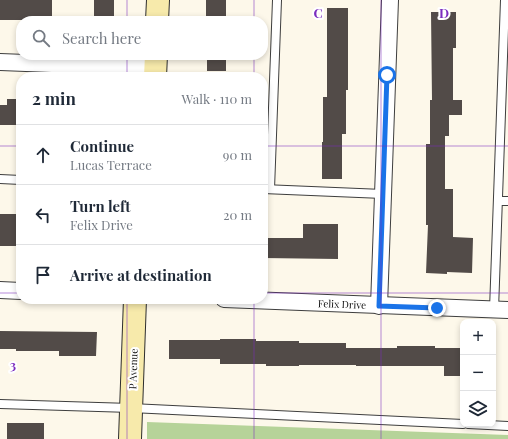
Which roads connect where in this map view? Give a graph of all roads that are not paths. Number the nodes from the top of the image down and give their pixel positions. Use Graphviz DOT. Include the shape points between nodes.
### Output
graph roads {
  1 [pos="158,0"];
  2 [pos="277,0"];
  3 [pos="390,0"];
  4 [pos="505,0"];
  5 [pos="157,16"];
  6 [pos="0,62"];
  7 [pos="155,67"];
  8 [pos="268,155"];
  9 [pos="0,179"];
  10 [pos="16,180"];
  11 [pos="268,189"];
  12 [pos="383,194"];
  13 [pos="498,201"];
  14 [pos="508,201"];
  15 [pos="0,290"];
  16 [pos="16,291"];
  17 [pos="268,301"];
  18 [pos="135,304"];
  19 [pos="379,306"];
  20 [pos="501,310"];
  21 [pos="0,404"];
  22 [pos="131,408"];
  23 [pos="460,424"];
  24 [pos="496,425"];
  25 [pos="508,426"];
  26 [pos="130,439"];
  1 -- 5 [label="street"];
  2 -- 8 [label="lane"];
  3 -- 12 [label="street"];
  4 -- 13 [label="lane"];
  6 -- 7 [label="street"];
  9 -- 10 [label="lane"];
  11 -- 12 [label="lane"];
  12 -- 19 [label="street"];
  13 -- 14 [label="lane"];
  13 -- 20 [label="lane"];
  15 -- 16 [label="street"];
  17 -- 19 [label="street, Felix Drive"];
  18 -- 22 [label="street, P Avenue"];
  19 -- 20 [label="street, Felix Drive"];
  21 -- 22 [label="lane"];
  22 -- 23 [label="lane"];
  22 -- 26 [label="street, P Avenue"];
  24 -- 25 [label="lane"];
}
